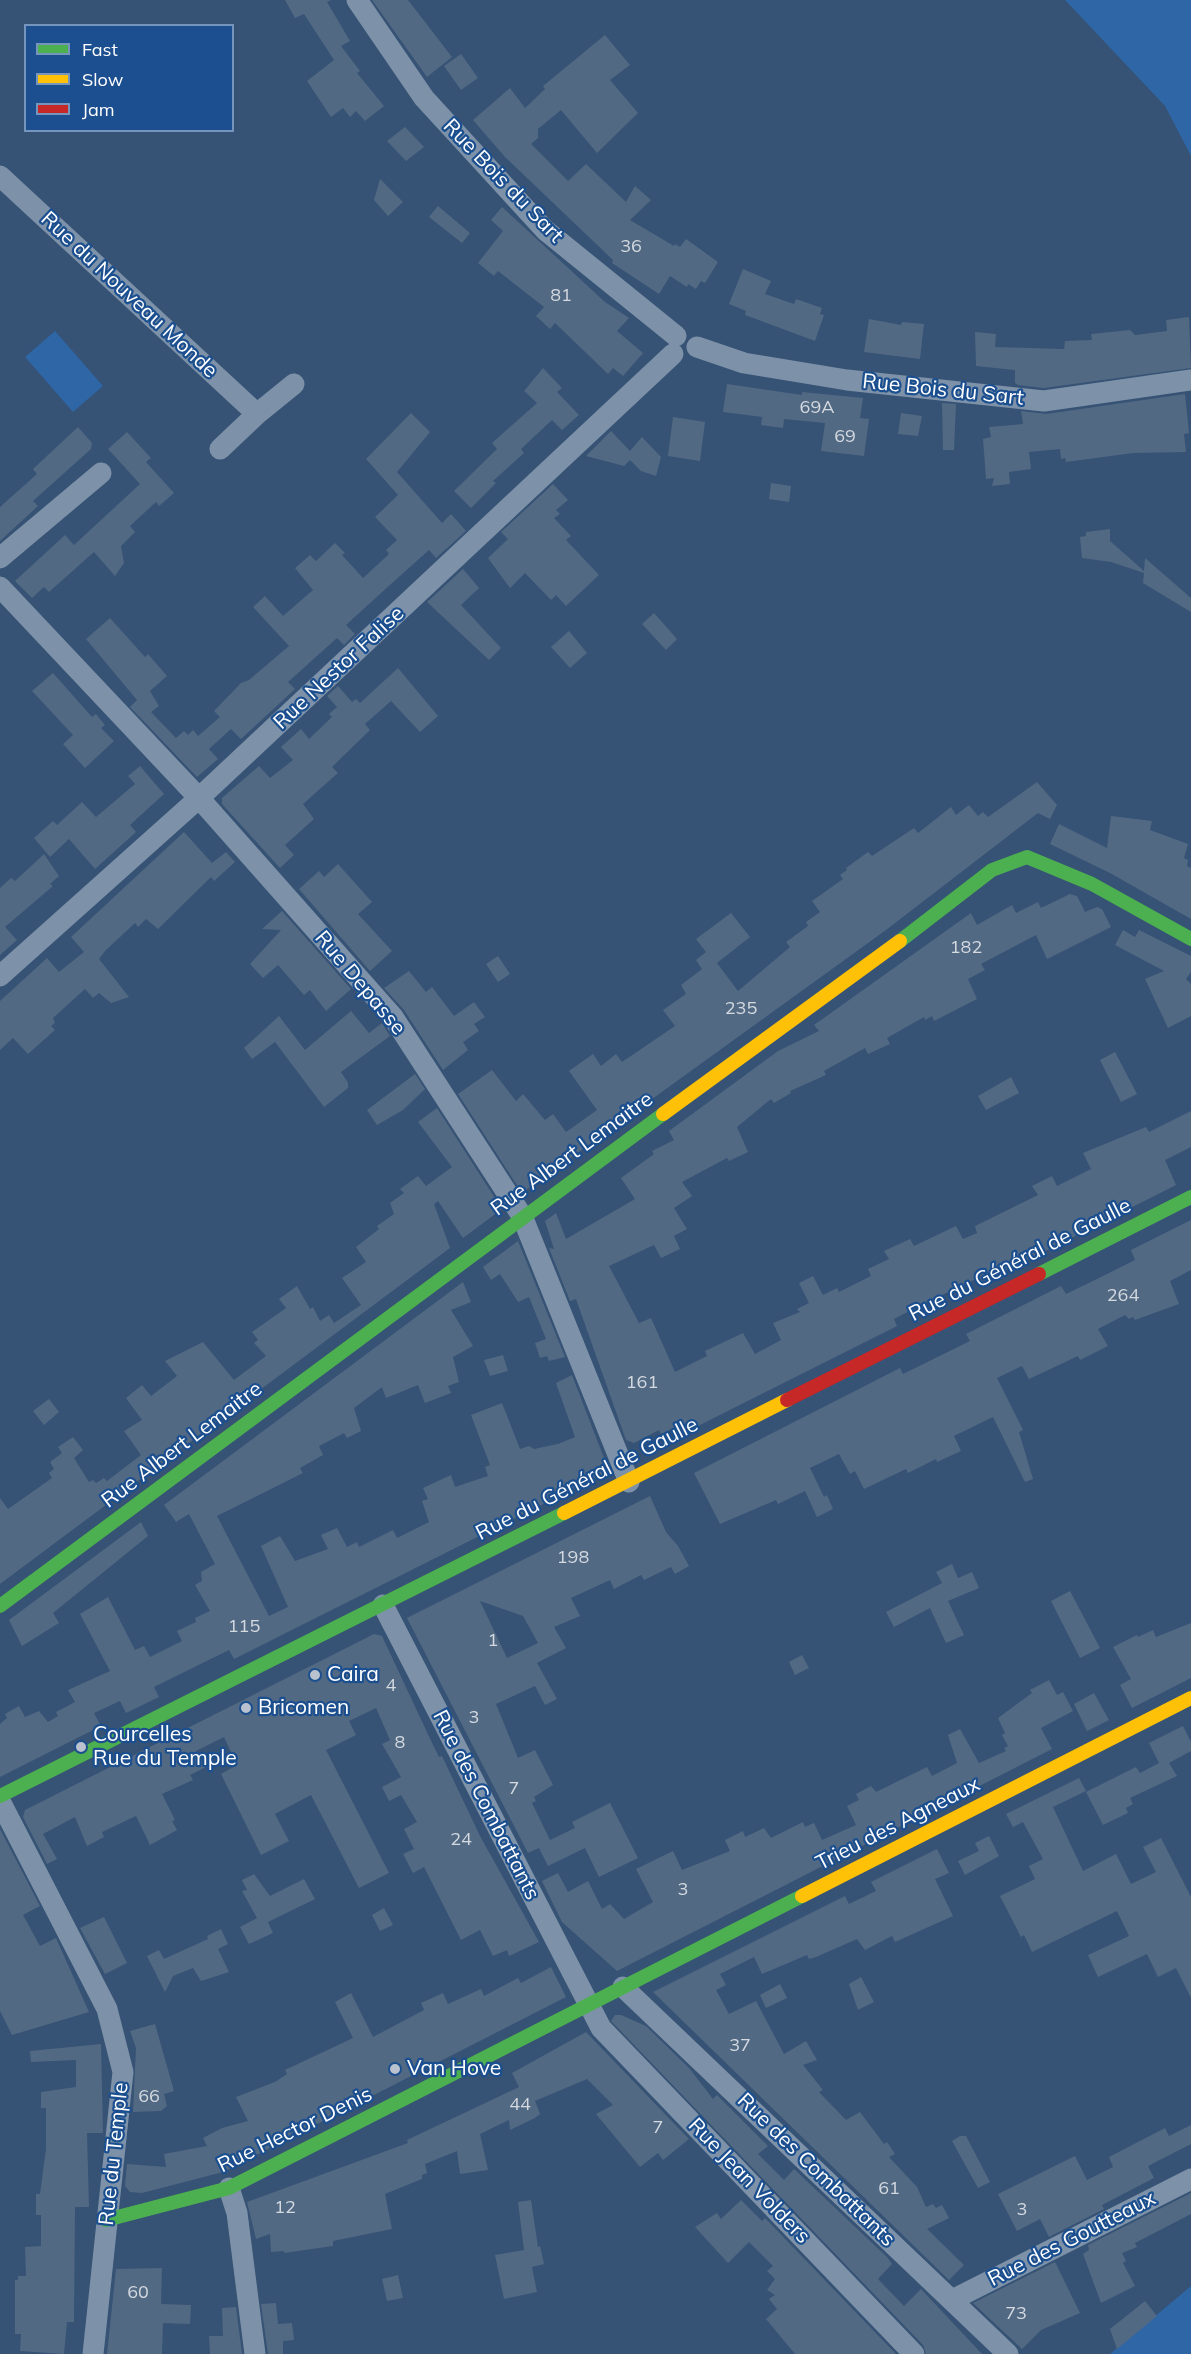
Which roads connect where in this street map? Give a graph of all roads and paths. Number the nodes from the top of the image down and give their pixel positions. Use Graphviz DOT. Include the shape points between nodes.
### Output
graph roads {
  1 [pos="357,0"];
  2 [pos="0,176"];
  3 [pos="675,345"];
  4 [pos="1191,380"];
  5 [pos="294,384"];
  6 [pos="257,414"];
  7 [pos="220,449"];
  8 [pos="101,473"];
  9 [pos="0,558"];
  10 [pos="0,587"];
  11 [pos="199,798"];
  12 [pos="1191,939"];
  13 [pos="0,976"];
  14 [pos="1191,1197"];
  15 [pos="522,1216"];
  16 [pos="629,1482"];
  17 [pos="383,1605"];
  18 [pos="0,1606"];
  19 [pos="1191,1698"];
  20 [pos="0,1799"];
  21 [pos="623,1987"];
  22 [pos="589,2004"];
  23 [pos="1191,2179"];
  24 [pos="229,2188"];
  25 [pos="106,2220"];
  26 [pos="952,2300"];
  27 [pos="997,2351"];
  28 [pos="93,2354"];
  29 [pos="255,2354"];
  30 [pos="914,2354"];
  1 -- 3 [label="street, Rue Bois du Sart" via="424,98 545,230"];
  2 -- 6 [label="street, Rue du Nouveau Monde"];
  3 -- 4 [label="street, Rue Bois du Sart" via="681,359 690,358 697,347 744,363 847,380 1044,401"];
  3 -- 11 [label="street, Rue Nestor Falise"];
  5 -- 6 [label="street"];
  6 -- 7 [label="street"];
  8 -- 9 [label="street"];
  10 -- 11 [label="street, Rue Depasse"];
  11 -- 13 [label="street, Rue Nestor Falise"];
  11 -- 15 [label="street, Rue Depasse" via="393,1017"];
  12 -- 15 [label="street, Rue Albert Lemaitre" via="1092,884 1027,857 992,870"];
  14 -- 16 [label="street, Rue du Général de Gaulle"];
  15 -- 16 [label="street, Rue Depasse"];
  15 -- 18 [label="street, Rue Albert Lemaitre"];
  16 -- 17 [label="street, Rue du Général de Gaulle"];
  17 -- 20 [label="street, Rue du Général de Gaulle"];
  17 -- 22 [label="street, Rue des Combattants"];
  19 -- 21 [label="street, Trieu des Agneaux"];
  20 -- 25 [label="street, Rue du Temple" via="107,2009 123,2072"];
  21 -- 22 [label="street, Trieu des Agneaux"];
  21 -- 26 [label="street, Rue des Combattants"];
  22 -- 24 [label="street, Rue Hector Denis"];
  22 -- 30 [label="street, Rue Jean Volders" via="601,2028"];
  23 -- 26 [label="street, Rue des Goutteaux"];
  24 -- 25 [label="street, Rue Hector Denis"];
  24 -- 29 [label="street" via="237,2213"];
  25 -- 28 [label="street, Rue du Temple"];
  26 -- 27 [label="street, Rue des Combattants"];
}
